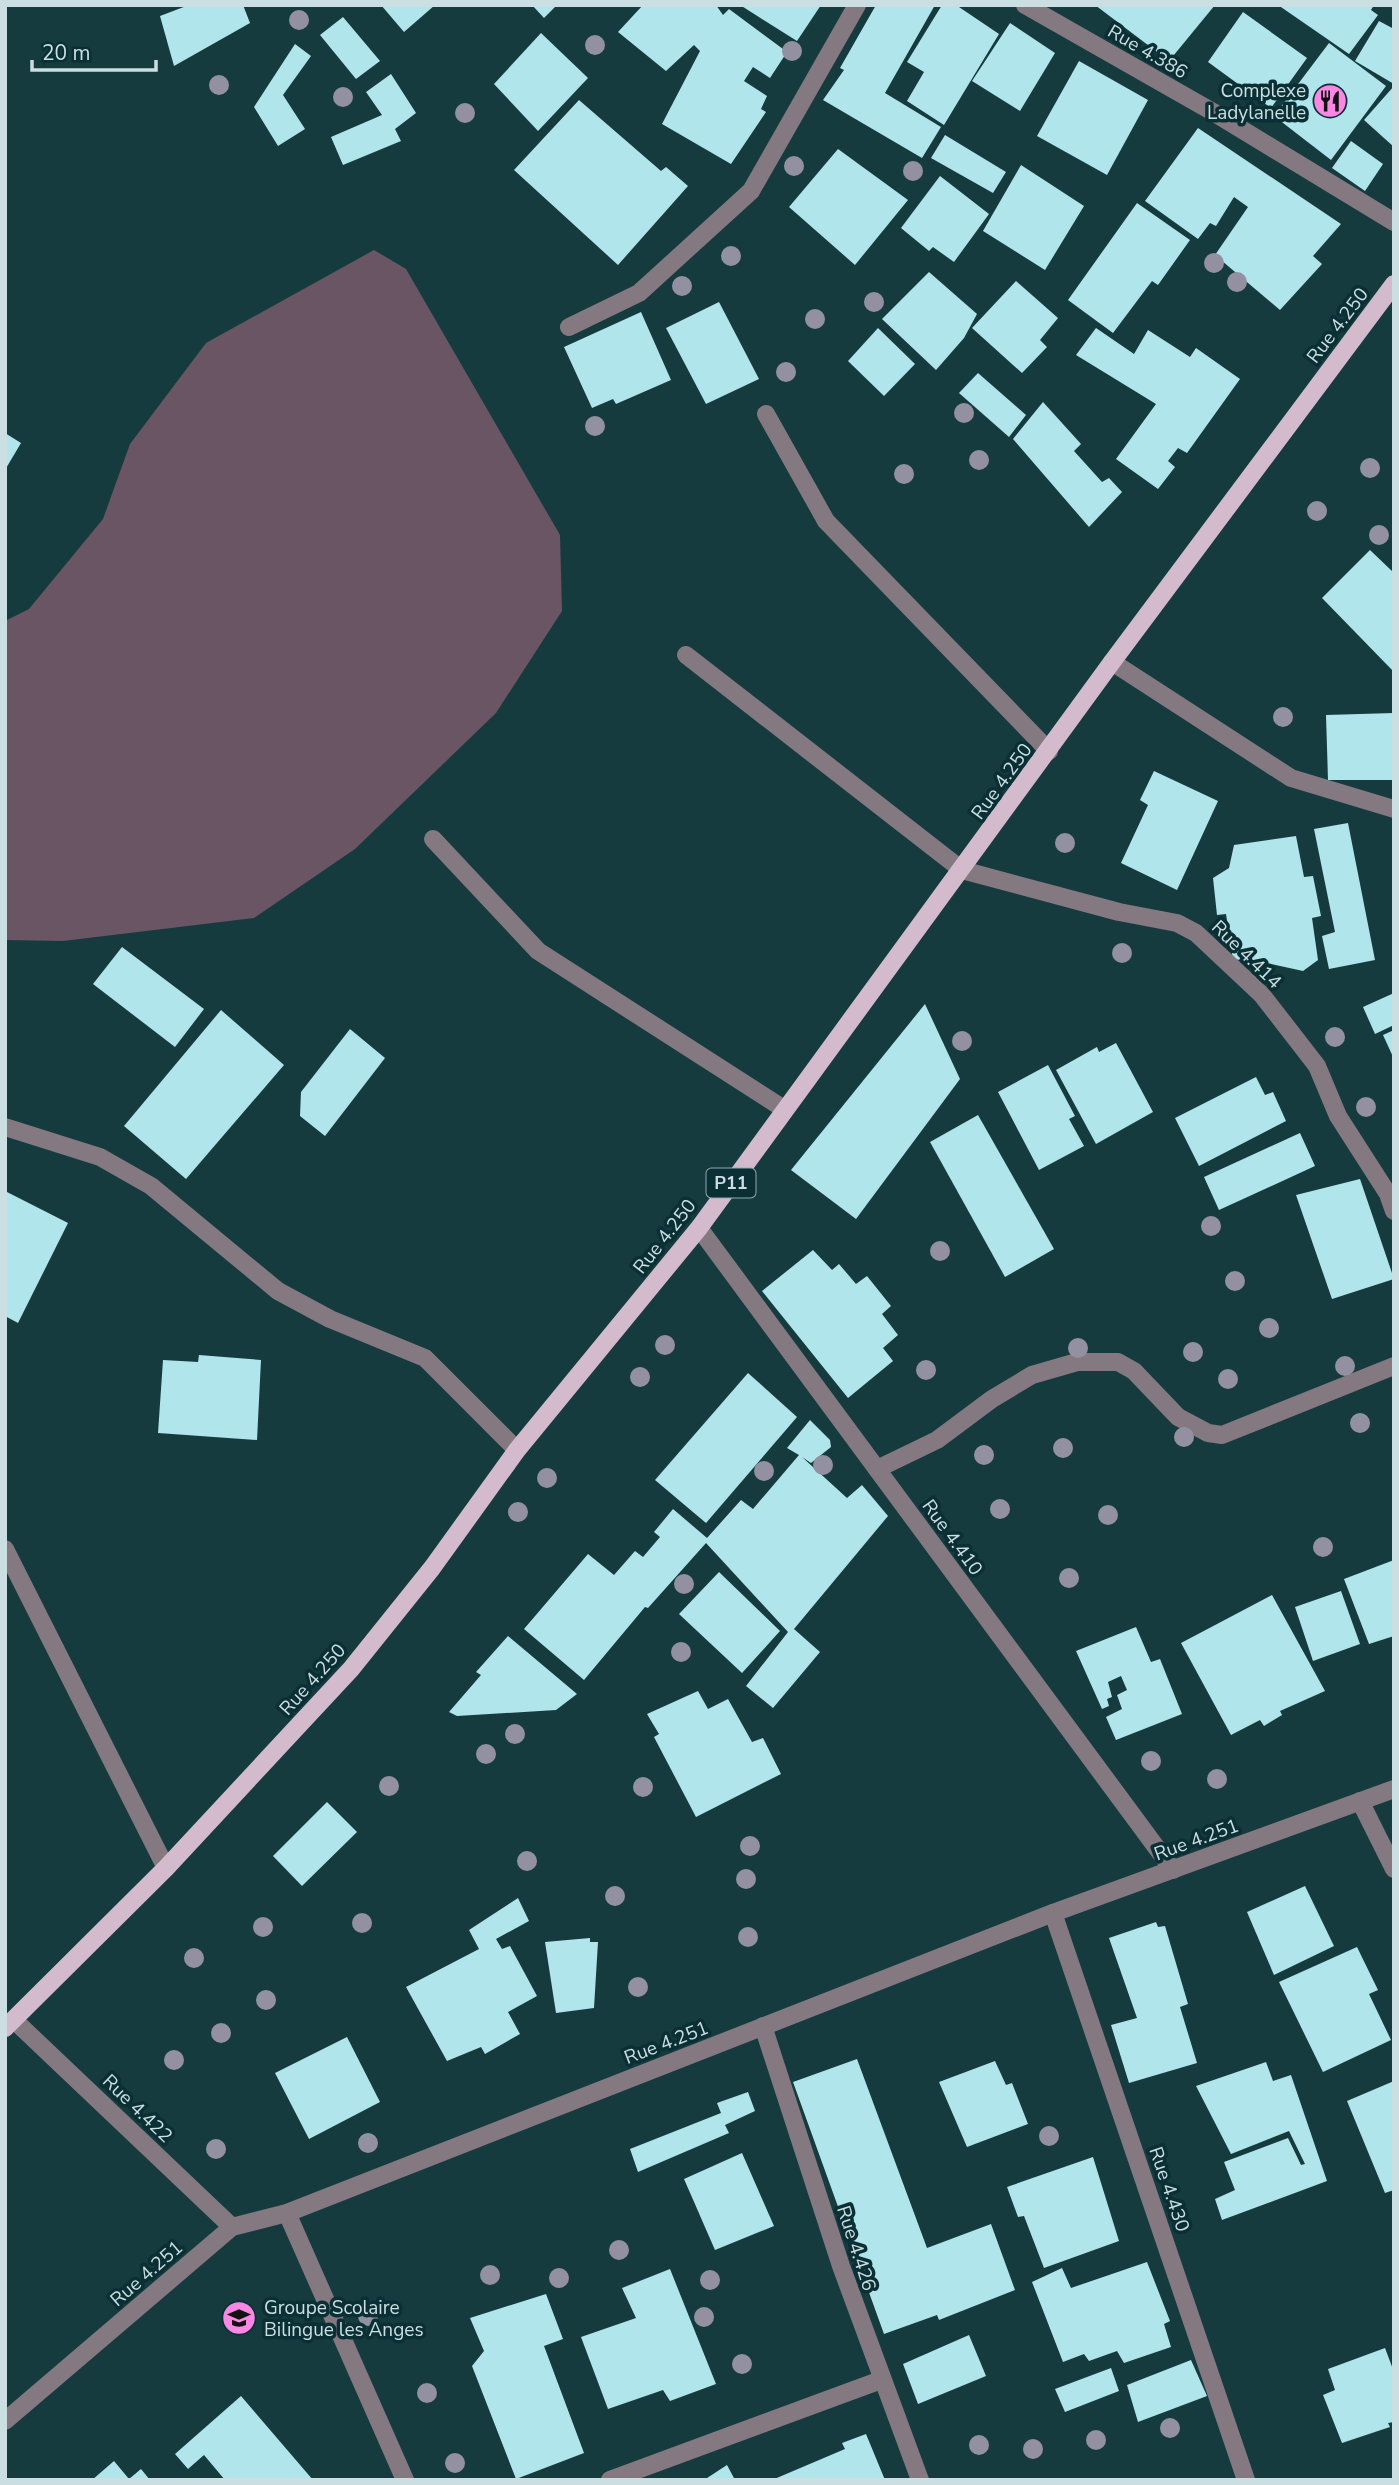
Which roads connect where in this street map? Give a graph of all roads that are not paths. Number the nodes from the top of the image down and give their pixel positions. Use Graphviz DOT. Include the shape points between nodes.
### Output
graph roads {
  1 [pos="857,5"];
  2 [pos="1025,5"];
  3 [pos="1394,222"];
  4 [pos="1394,284"];
  5 [pos="569,327"];
  6 [pos="766,414"];
  7 [pos="687,655"];
  8 [pos="1112,662"];
  9 [pos="1049,751"];
  10 [pos="1394,809"];
  11 [pos="433,839"];
  12 [pos="962,870"];
  13 [pos="784,1109"];
  14 [pos="5,1127"];
  15 [pos="1394,1211"];
  16 [pos="699,1228"];
  17 [pos="1394,1366"];
  18 [pos="517,1450"];
  19 [pos="877,1469"];
  20 [pos="5,1549"];
  21 [pos="1394,1789"];
  22 [pos="1360,1801"];
  23 [pos="166,1868"];
  24 [pos="1394,1869"];
  25 [pos="1173,1870"];
  26 [pos="1053,1913"];
  27 [pos="10,2024"];
  28 [pos="763,2026"];
  29 [pos="287,2213"];
  30 [pos="232,2227"];
  31 [pos="881,2380"];
  32 [pos="5,2421"];
  33 [pos="405,2480"];
  34 [pos="610,2480"];
  35 [pos="920,2480"];
  36 [pos="1246,2480"];
  1 -- 5 [label="street" via="751,191 639,292"];
  2 -- 3 [label="street, Rue 4.386"];
  4 -- 8 [label="main road, Rue 4.250 / P11"];
  6 -- 9 [label="street" via="826,521"];
  7 -- 12 [label="street"];
  8 -- 9 [label="main road, Rue 4.250 / P11"];
  8 -- 10 [label="street" via="1291,778"];
  9 -- 12 [label="main road, Rue 4.250 / P11"];
  11 -- 13 [label="street" via="538,951"];
  12 -- 13 [label="main road, Rue 4.250 / P11"];
  12 -- 15 [label="street, Rue 4.414" via="1177,923 1196,933 1262,995 1317,1066 1338,1116"];
  13 -- 16 [label="main road, Rue 4.250 / P11"];
  14 -- 18 [label="street" via="100,1157 151,1186 278,1291 330,1319 425,1358"];
  16 -- 18 [label="main road, Rue 4.250 / P11"];
  16 -- 19 [label="street, Rue 4.410"];
  17 -- 19 [label="street" via="1222,1435 1178,1417 1134,1371 1118,1362 1077,1362 1032,1375 937,1440"];
  18 -- 23 [label="main road, Rue 4.250 / P11" via="351,1669"];
  19 -- 25 [label="street, Rue 4.410"];
  20 -- 23 [label="street"];
  21 -- 22 [label="street, Rue 4.251"];
  22 -- 24 [label="street"];
  22 -- 25 [label="street, Rue 4.251"];
  23 -- 27 [label="main road, Rue 4.250 / P11"];
  25 -- 26 [label="street, Rue 4.251"];
  26 -- 28 [label="street, Rue 4.251"];
  26 -- 36 [label="street, Rue 4.430"];
  27 -- 30 [label="street, Rue 4.422"];
  28 -- 29 [label="street, Rue 4.251"];
  28 -- 31 [label="street, Rue 4.426"];
  29 -- 30 [label="street, Rue 4.251"];
  29 -- 33 [label="street"];
  30 -- 32 [label="street, Rue 4.251"];
  31 -- 34 [label="street"];
  31 -- 35 [label="street, Rue 4.426"];
}
